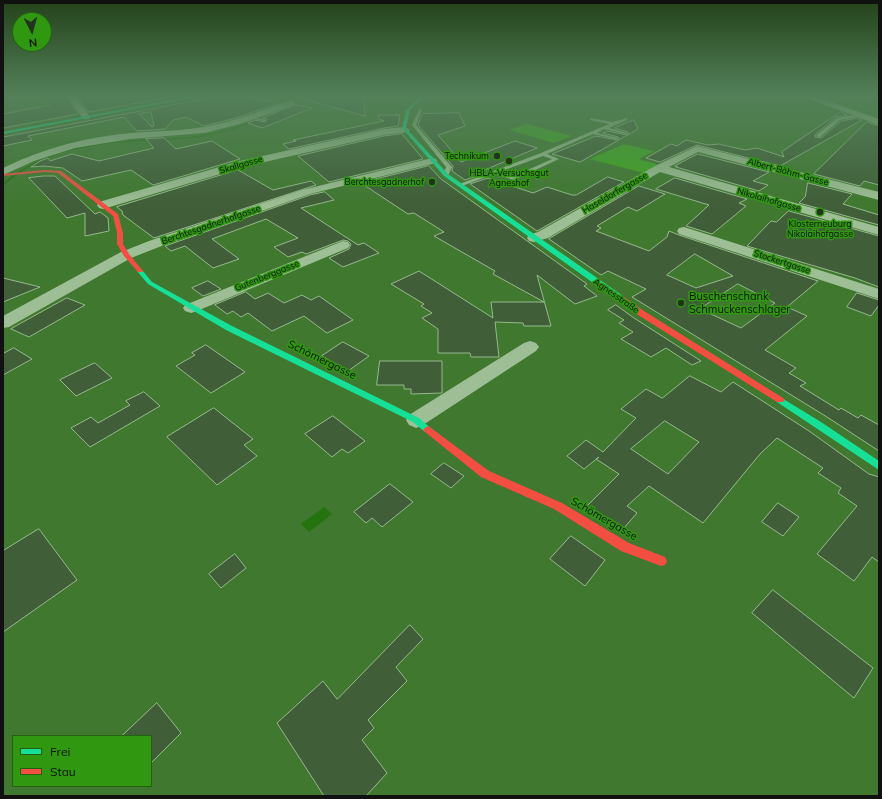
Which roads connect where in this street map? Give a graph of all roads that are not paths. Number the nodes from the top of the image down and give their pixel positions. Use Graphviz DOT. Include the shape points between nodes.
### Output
graph roads {
  1 [pos="196,131"];
  2 [pos="396,131"];
  3 [pos="406,131"];
  4 [pos="419,131"];
  5 [pos="597,131"];
  6 [pos="618,131"];
  7 [pos="824,131"];
  8 [pos="593,133"];
  9 [pos="626,133"];
  10 [pos="818,136"];
  11 [pos="616,138"];
  12 [pos="697,149"];
  13 [pos="543,154"];
  14 [pos="432,161"];
  15 [pos="659,168"];
  16 [pos="3,172"];
  17 [pos="493,172"];
  18 [pos="3,175"];
  19 [pos="446,175"];
  20 [pos="460,185"];
  21 [pos="879,196"];
  22 [pos="103,205"];
  23 [pos="684,231"];
  24 [pos="879,231"];
  25 [pos="534,238"];
  26 [pos="343,245"];
  27 [pos="126,255"];
  28 [pos="879,294"];
  29 [pos="191,308"];
  30 [pos="3,323"];
  31 [pos="530,347"];
  32 [pos="416,420"];
  33 [pos="879,466"];
  34 [pos="661,562"];
  1 -- 16 [label="street" via="120,137 58,148 28,158"];
  2 -- 22 [label="street, Skallgasse" via="244,163"];
  3 -- 14 [label="street, Agnesstraße"];
  4 -- 19 [label="lane" via="449,167"];
  5 -- 8 [label="lane"];
  6 -- 9 [label="lane"];
  7 -- 10 [label="lane"];
  8 -- 11 [label="lane"];
  8 -- 13 [label="lane"];
  12 -- 15 [label="street, Haseldorfergasse"];
  12 -- 21 [label="street, Albert-Böhm-Gasse"];
  13 -- 17 [label="lane" via="505,170"];
  13 -- 17 [label="lane" via="556,160 512,179"];
  14 -- 19 [label="street, Agnesstraße"];
  14 -- 27 [label="street, Berchtesgadnerhofgasse" via="306,192"];
  15 -- 24 [label="street, Nikolaihofgasse"];
  15 -- 25 [label="street, Haseldorfergasse"];
  17 -- 20 [label="lane"];
  18 -- 22 [label="street, Schömergasse" via="59,172"];
  19 -- 20 [label="street, Agnesstraße"];
  20 -- 25 [label="street, Agnesstraße"];
  22 -- 27 [label="street, Schömergasse" via="116,216 120,244"];
  23 -- 28 [label="street, Stockertgasse"];
  25 -- 33 [label="street, Agnesstraße" via="641,313 818,424"];
  26 -- 29 [label="street, Gutenberggasse"];
  27 -- 29 [label="street, Schömergasse" via="150,283"];
  27 -- 30 [label="street, Berchtesgadnerhofgasse"];
  29 -- 32 [label="street, Schömergasse"];
  31 -- 32 [label="street"];
  32 -- 34 [label="street, Schömergasse" via="485,474 558,506 625,547"];
}
